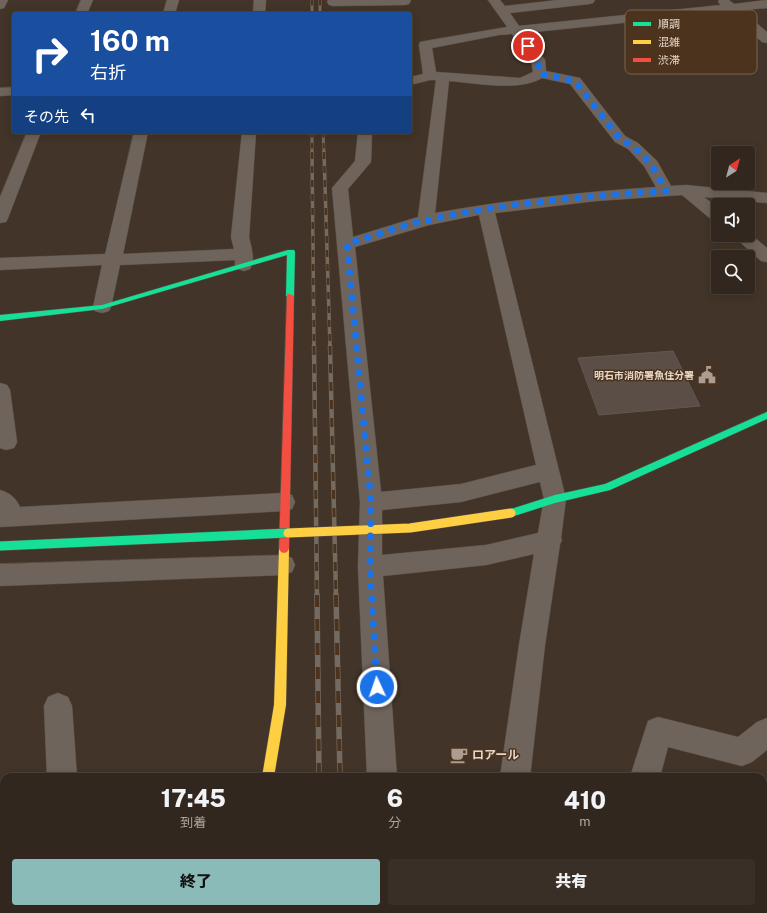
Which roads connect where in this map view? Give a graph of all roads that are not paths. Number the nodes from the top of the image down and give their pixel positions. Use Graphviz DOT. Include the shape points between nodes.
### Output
graph roads {
  1 [pos="2,0"];
  2 [pos="87,0"];
  3 [pos="173,0"];
  4 [pos="260,0"];
  5 [pos="405,0"];
  6 [pos="589,0"];
  7 [pos="333,2"];
  8 [pos="0,4"];
  9 [pos="726,4"];
  10 [pos="767,4"];
  11 [pos="498,5"];
  12 [pos="371,8"];
  13 [pos="611,10"];
  14 [pos="686,10"];
  15 [pos="82,12"];
  16 [pos="170,12"];
  17 [pos="259,12"];
  18 [pos="625,19"];
  19 [pos="620,20"];
  20 [pos="517,30"];
  21 [pos="757,30"];
  22 [pos="767,39"];
  23 [pos="540,74"];
  24 [pos="436,77"];
  25 [pos="412,81"];
  26 [pos="12,91"];
  27 [pos="0,92"];
  28 [pos="33,134"];
  29 [pos="141,134"];
  30 [pos="249,134"];
  31 [pos="365,134"];
  32 [pos="686,190"];
  33 [pos="666,191"];
  34 [pos="767,198"];
  35 [pos="486,209"];
  36 [pos="711,210"];
  37 [pos="0,218"];
  38 [pos="426,220"];
  39 [pos="749,242"];
  40 [pos="347,244"];
  41 [pos="767,257"];
  42 [pos="112,259"];
  43 [pos="244,260"];
  44 [pos="0,264"];
  45 [pos="102,307"];
  46 [pos="0,318"];
  47 [pos="1,403"];
  48 [pos="764,420"];
  49 [pos="6,442"];
  50 [pos="548,471"];
  51 [pos="555,499"];
  52 [pos="284,502"];
  53 [pos="371,502"];
  54 [pos="3,512"];
  55 [pos="550,540"];
  56 [pos="0,546"];
  57 [pos="283,564"];
  58 [pos="370,568"];
  59 [pos="0,575"];
  60 [pos="58,706"];
  61 [pos="767,732"];
  62 [pos="62,773"];
  63 [pos="269,773"];
  64 [pos="382,773"];
  65 [pos="516,773"];
  66 [pos="646,773"];
  1 -- 8 [label="street"];
  2 -- 15 [label="street"];
  3 -- 16 [label="street"];
  4 -- 17 [label="street"];
  5 -- 12 [label="street"];
  6 -- 11 [label="street"];
  7 -- 12 [label="street"];
  9 -- 10 [label="street"];
  9 -- 14 [label="street"];
  11 -- 20 [label="street"];
  13 -- 19 [label="street"];
  18 -- 19 [label="street"];
  19 -- 20 [label="street"];
  20 -- 23 [label="street" via="538,60"];
  20 -- 24 [label="street" via="425,45"];
  21 -- 22 [label="street"];
  23 -- 24 [label="street" via="520,82"];
  23 -- 33 [label="street" via="575,81 620,139 633,146 651,164"];
  24 -- 25 [label="street"];
  24 -- 38 [label="street"];
  26 -- 27 [label="street"];
  28 -- 37 [label="street"];
  29 -- 42 [label="street"];
  30 -- 43 [label="street" via="240,236"];
  31 -- 40 [label="street" via="363,162 340,188"];
  32 -- 33 [label="street"];
  32 -- 34 [label="street"];
  32 -- 36 [label="street"];
  33 -- 35 [label="street"];
  35 -- 38 [label="street"];
  35 -- 50 [label="street"];
  38 -- 40 [label="street"];
  39 -- 41 [label="street"];
  40 -- 53 [label="street"];
  42 -- 43 [label="street"];
  42 -- 44 [label="street"];
  42 -- 45 [label="street"];
  43 -- 45 [label="street"];
  43 -- 52 [label="street" via="291,252"];
  45 -- 46 [label="street"];
  47 -- 49 [label="street"];
  48 -- 51 [label="street" via="607,487"];
  50 -- 51 [label="street"];
  50 -- 53 [label="street" via="461,493"];
  51 -- 55 [label="street"];
  51 -- 56 [label="street, bridge" via="511,513 410,528"];
  52 -- 54 [label="street"];
  52 -- 57 [label="street"];
  53 -- 58 [label="street"];
  55 -- 58 [label="street" via="486,555"];
  55 -- 65 [label="street" via="532,645"];
  57 -- 59 [label="street"];
  57 -- 63 [label="street" via="280,705"];
  58 -- 64 [label="street"];
  60 -- 62 [label="street"];
  61 -- 66 [label="street" via="742,752 658,731"];
}
